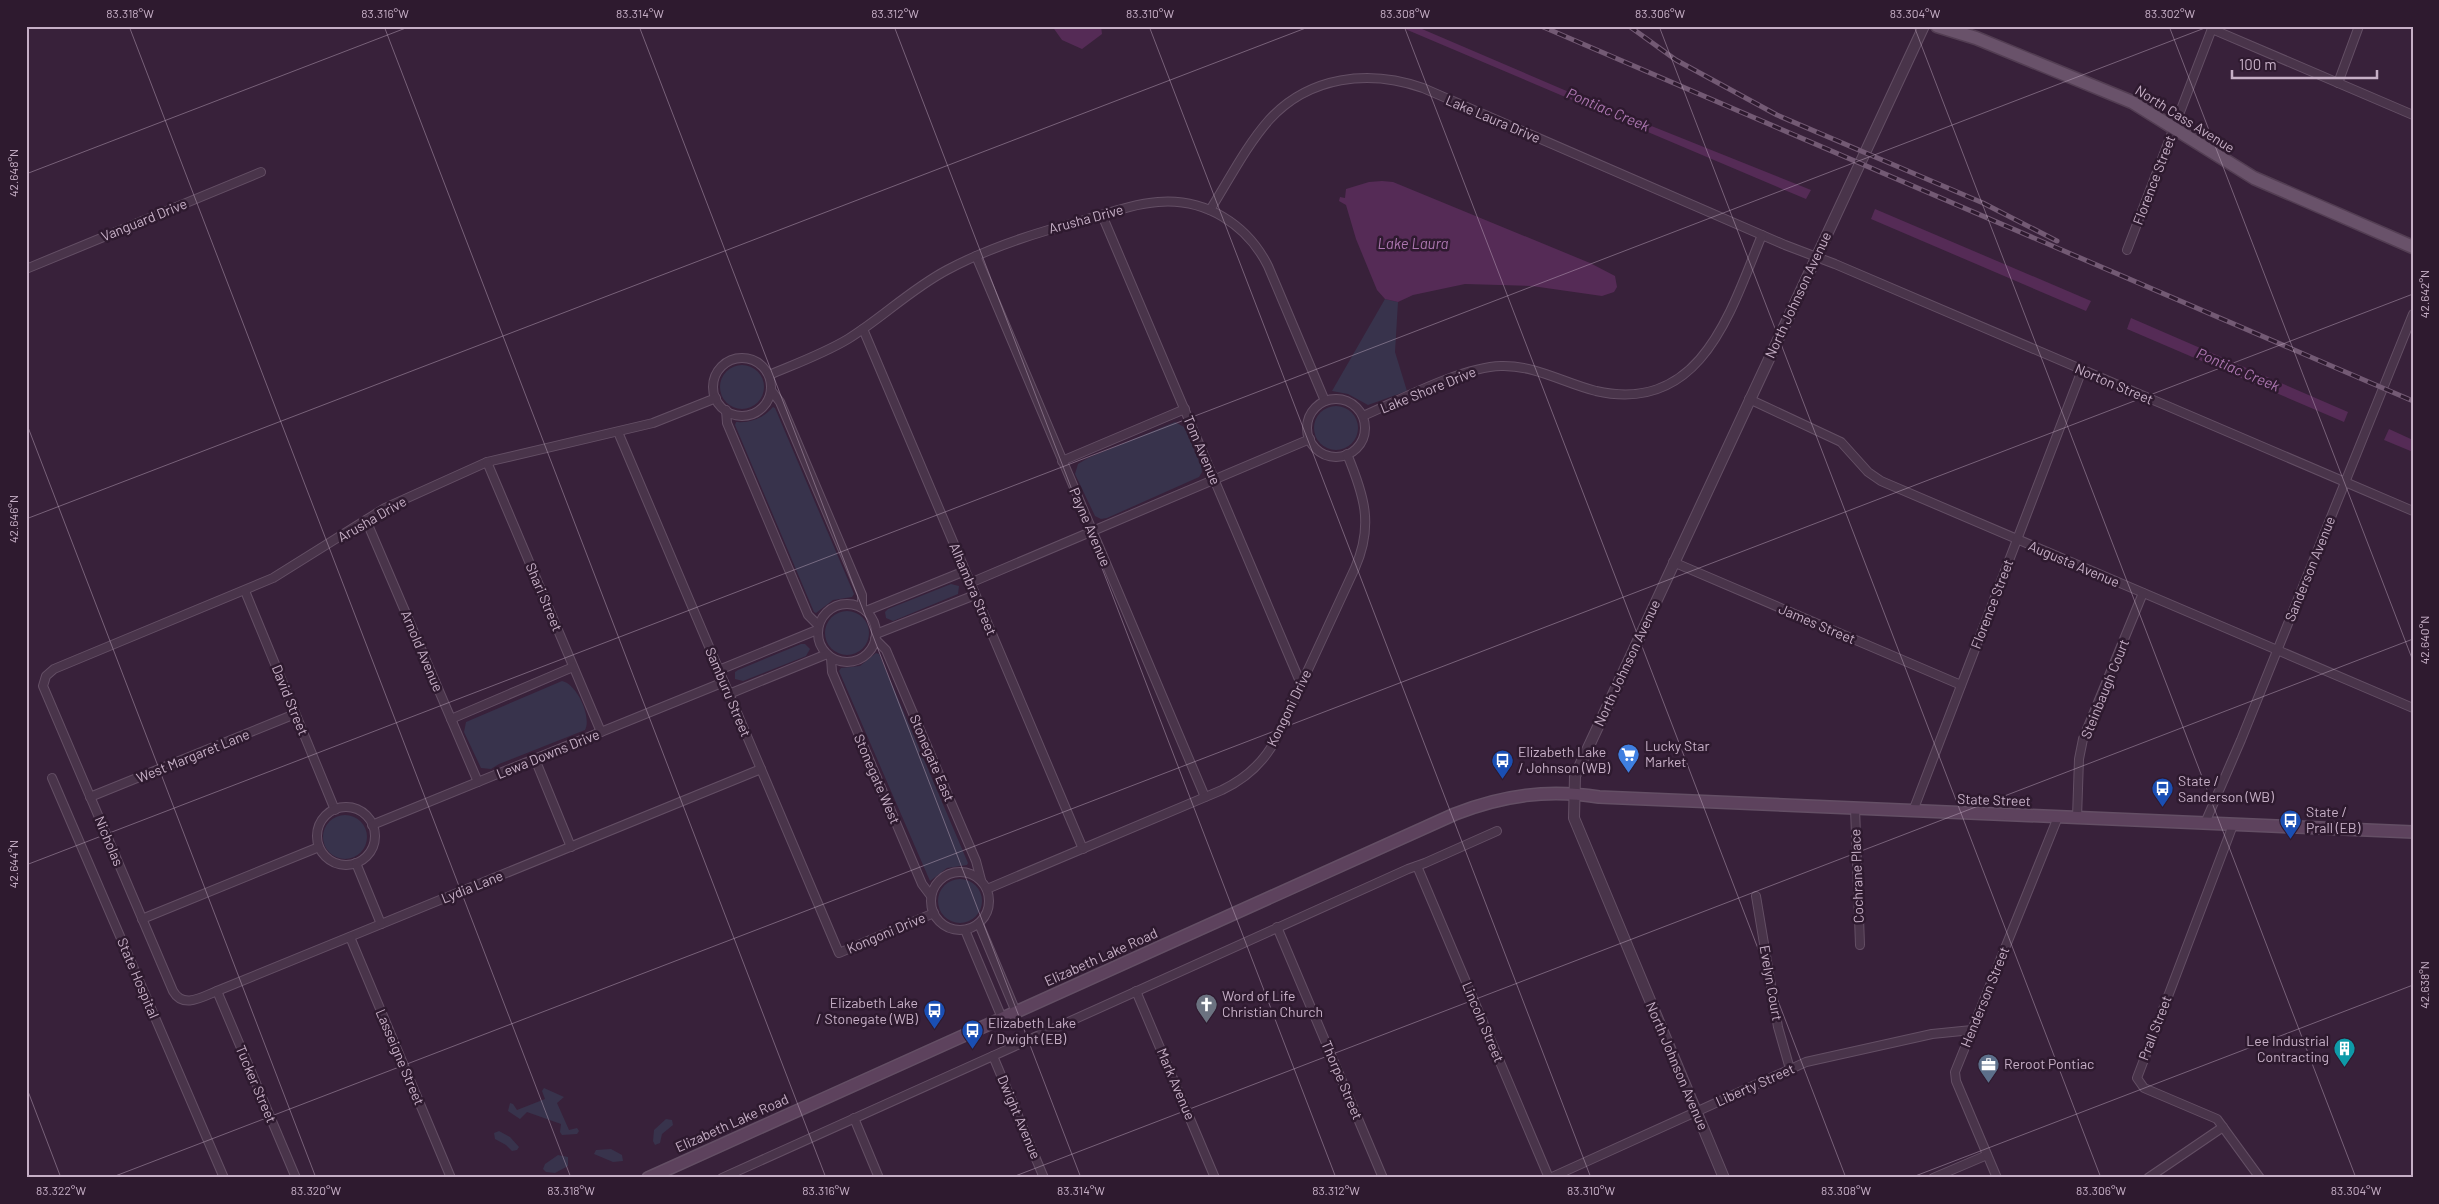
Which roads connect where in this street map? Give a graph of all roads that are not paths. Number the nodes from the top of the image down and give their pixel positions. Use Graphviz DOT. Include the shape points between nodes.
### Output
graph roads {
  1 [pos="1924,26"];
  2 [pos="1937,26"];
  3 [pos="2359,26"];
  4 [pos="2213,28"];
  5 [pos="2338,83"];
  6 [pos="2413,115"];
  7 [pos="2174,128"];
  8 [pos="262,172"];
  9 [pos="1210,210"];
  10 [pos="1102,215"];
  11 [pos="1762,235"];
  12 [pos="2413,247"];
  13 [pos="2128,250"];
  14 [pos="976,256"];
  15 [pos="1816,257"];
  16 [pos="26,269"];
  17 [pos="2413,314"];
  18 [pos="863,329"];
  19 [pos="2082,370"];
  20 [pos="769,376"];
  21 [pos="771,390"];
  22 [pos="716,398"];
  23 [pos="1749,399"];
  24 [pos="1325,401"];
  25 [pos="1185,409"];
  26 [pos="726,410"];
  27 [pos="1363,416"];
  28 [pos="618,432"];
  29 [pos="1310,439"];
  30 [pos="1347,454"];
  31 [pos="1062,461"];
  32 [pos="487,462"];
  33 [pos="1215,479"];
  34 [pos="2345,483"];
  35 [pos="2413,511"];
  36 [pos="366,520"];
  37 [pos="1092,531"];
  38 [pos="2016,540"];
  39 [pos="1673,562"];
  40 [pos="965,571"];
  41 [pos="970,583"];
  42 [pos="245,591"];
  43 [pos="2143,594"];
  44 [pos="975,595"];
  45 [pos="864,609"];
  46 [pos="818,627"];
  47 [pos="876,637"];
  48 [pos="2277,650"];
  49 [pos="829,656"];
  50 [pos="574,667"];
  51 [pos="719,670"];
  52 [pos="44,679"];
  53 [pos="724,682"];
  54 [pos="1301,684"];
  55 [pos="1961,685"];
  56 [pos="729,694"];
  57 [pos="2413,708"];
  58 [pos="295,714"];
  59 [pos="451,719"];
  60 [pos="601,732"];
  61 [pos="535,759"];
  62 [pos="761,769"];
  63 [pos="52,778"];
  64 [pos="478,782"];
  65 [pos="1574,793"];
  66 [pos="90,797"];
  67 [pos="1205,798"];
  68 [pos="1855,808"];
  69 [pos="335,810"];
  70 [pos="1913,811"];
  71 [pos="2058,817"];
  72 [pos="2077,818"];
  73 [pos="2205,823"];
  74 [pos="2233,824"];
  75 [pos="372,825"];
  76 [pos="1497,831"];
  77 [pos="2413,832"];
  78 [pos="571,846"];
  79 [pos="319,847"];
  80 [pos="1083,849"];
  81 [pos="356,863"];
  82 [pos="1417,866"];
  83 [pos="981,880"];
  84 [pos="987,889"];
  85 [pos="931,896"];
  86 [pos="1756,896"];
  87 [pos="934,913"];
  88 [pos="142,919"];
  89 [pos="382,924"];
  90 [pos="979,924"];
  91 [pos="1277,927"];
  92 [pos="965,930"];
  93 [pos="350,937"];
  94 [pos="1860,945"];
  95 [pos="839,953"];
  96 [pos="217,991"];
  97 [pos="1136,991"];
  98 [pos="182,1000"];
  99 [pos="1016,1012"];
  100 [pos="1002,1018"];
  101 [pos="1972,1030"];
  102 [pos="993,1056"];
  103 [pos="1790,1069"];
  104 [pos="1696,1111"];
  105 [pos="854,1118"];
  106 [pos="2223,1127"];
  107 [pos="1987,1155"];
  108 [pos="224,1178"];
  109 [pos="296,1178"];
  110 [pos="452,1178"];
  111 [pos="649,1178"];
  112 [pos="722,1178"];
  113 [pos="879,1178"];
  114 [pos="1044,1178"];
  115 [pos="1215,1178"];
  116 [pos="1383,1178"];
  117 [pos="1550,1178"];
  118 [pos="1724,1178"];
  119 [pos="1934,1178"];
  120 [pos="1996,1178"];
  121 [pos="2148,1178"];
  122 [pos="2260,1178"];
  1 -- 15 [label="street, North Johnson Avenue"];
  2 -- 7 [label="main road, North Cass Avenue" via="1976,38 2125,99"];
  3 -- 5 [label="street"];
  4 -- 5 [label="street"];
  4 -- 7 [label="street, Florence Street"];
  5 -- 6 [label="street"];
  7 -- 12 [label="main road, North Cass Avenue" via="2254,178"];
  7 -- 13 [label="street, Florence Street"];
  8 -- 16 [label="street, Vanguard Drive"];
  9 -- 10 [label="street, Arusha Drive" via="1182,202 1159,202"];
  9 -- 11 [label="street, Lake Laura Drive" via="1261,130 1280,109 1321,85 1374,77 1423,88"];
  9 -- 24 [label="street, Arusha Drive" via="1240,229 1263,256"];
  10 -- 14 [label="street, Arusha Drive" via="1024,237"];
  10 -- 25 [label="street, Tom Avenue"];
  11 -- 15 [label="street, Lake Laura Drive"];
  11 -- 27 [label="street, Lake Shore Drive" via="1713,344 1692,368 1666,384 1640,392 1612,393 1588,389 1528,368 1490,367 1461,375"];
  14 -- 18 [label="street, Arusha Drive" via="922,285"];
  14 -- 31 [label="street, Payne Avenue"];
  15 -- 19 [label="street, Norton Street"];
  15 -- 23 [label="street, North Johnson Avenue"];
  17 -- 34 [label="street, Sanderson Avenue"];
  18 -- 20 [label="street, Arusha Drive" via="830,349"];
  18 -- 40 [label="street, Alhambra Street"];
  19 -- 34 [label="street, Norton Street"];
  19 -- 38 [label="street, Florence Street"];
  20 -- 21 [label="street"];
  20 -- 22 [label="street" via="764,367 752,360 738,358 729,361 714,380"];
  21 -- 26 [label="street" via="767,401 756,412 740,415"];
  21 -- 45 [label="street" via="780,402 862,595"];
  22 -- 26 [label="street"];
  22 -- 28 [label="street, Arusha Drive" via="669,418"];
  23 -- 38 [label="street, Augusta Avenue" via="1841,442 1868,472 1881,481"];
  23 -- 39 [label="street, North Johnson Avenue"];
  24 -- 27 [label="street" via="1347,401"];
  24 -- 29 [label="street" via="1314,409 1310,417"];
  25 -- 31 [label="street"];
  25 -- 33 [label="street, Tom Avenue"];
  26 -- 46 [label="street" via="727,423 808,615"];
  27 -- 30 [label="street" via="1363,438"];
  28 -- 32 [label="street, Arusha Drive"];
  28 -- 51 [label="street, Samburu Street"];
  29 -- 30 [label="street" via="1318,450 1326,454"];
  29 -- 33 [label="street"];
  30 -- 54 [label="street, Kongoni Drive" via="1364,502 1364,540 1355,568"];
  31 -- 37 [label="street, Payne Avenue"];
  32 -- 36 [label="street, Arusha Drive" via="391,505"];
  32 -- 50 [label="street, Shari Street"];
  33 -- 37 [label="street"];
  33 -- 54 [label="street, Tom Avenue"];
  34 -- 35 [label="street, Norton Street"];
  34 -- 48 [label="street, Sanderson Avenue"];
  36 -- 42 [label="street, Arusha Drive" via="288,571"];
  36 -- 59 [label="street, Arnold Avenue"];
  37 -- 41 [label="street"];
  37 -- 67 [label="street, Payne Avenue"];
  38 -- 43 [label="street, Augusta Avenue"];
  38 -- 55 [label="street, Florence Street"];
  39 -- 55 [label="street, James Street"];
  39 -- 65 [label="street, North Johnson Avenue" via="1575,776"];
  40 -- 41 [label="street, Alhambra Street"];
  40 -- 45 [label="street"];
  41 -- 44 [label="street, Alhambra Street"];
  42 -- 52 [label="street, Arusha Drive" via="54,669"];
  42 -- 58 [label="street, David Street"];
  43 -- 48 [label="street, Augusta Avenue"];
  43 -- 72 [label="street, Steinbaugh Court" via="2083,739"];
  44 -- 47 [label="street"];
  44 -- 80 [label="street, Alhambra Street"];
  45 -- 46 [label="street" via="849,603 836,605 825,613"];
  45 -- 47 [label="street" via="874,621"];
  46 -- 49 [label="street" via="819,643"];
  46 -- 51 [label="street"];
  47 -- 49 [label="street" via="869,652 858,660 844,662"];
  47 -- 83 [label="street, Stonegate East" via="886,650"];
  48 -- 57 [label="street, Augusta Avenue"];
  48 -- 73 [label="street, Sanderson Avenue"];
  49 -- 56 [label="street"];
  49 -- 85 [label="street, Stonegate West" via="834,678 922,884"];
  50 -- 59 [label="street"];
  50 -- 60 [label="street, Shari Street"];
  51 -- 53 [label="street, Samburu Street"];
  52 -- 66 [label="street, Nicholas" via="45,692"];
  53 -- 56 [label="street, Samburu Street"];
  53 -- 60 [label="street, Lewa Downs Drive"];
  54 -- 67 [label="street, Kongoni Drive" via="1273,744 1260,762 1238,782"];
  55 -- 70 [label="street, Florence Street"];
  56 -- 62 [label="street, Samburu Street"];
  58 -- 66 [label="street, West Margaret Lane"];
  58 -- 69 [label="street, David Street"];
  59 -- 64 [label="street, Arnold Avenue"];
  60 -- 61 [label="street, Lewa Downs Drive"];
  61 -- 64 [label="street, Lewa Downs Drive"];
  61 -- 78 [label="street"];
  62 -- 78 [label="street, Lydia Lane"];
  62 -- 95 [label="street, Samburu Street"];
  63 -- 108 [label="street, State Hospital"];
  64 -- 75 [label="street, Lewa Downs Drive"];
  65 -- 68 [label="main road, State Street" via="1599,797"];
  65 -- 99 [label="main road, Elizabeth Lake Road" via="1518,795 1472,807"];
  65 -- 104 [label="street, North Johnson Avenue" via="1574,818"];
  66 -- 88 [label="street, Nicholas"];
  67 -- 80 [label="street, Kongoni Drive"];
  68 -- 70 [label="main road, State Street"];
  68 -- 94 [label="street, Cochrane Place"];
  69 -- 75 [label="street" via="357,810"];
  69 -- 79 [label="street" via="319,825"];
  70 -- 71 [label="main road, State Street"];
  71 -- 72 [label="main road, State Street"];
  71 -- 101 [label="street, Henderson Street"];
  72 -- 73 [label="main road, State Street"];
  73 -- 74 [label="main road, State Street"];
  74 -- 77 [label="main road, State Street"];
  74 -- 106 [label="street, Prall Street" via="2137,1076 2142,1087 2217,1119"];
  75 -- 81 [label="street" via="375,836 372,848"];
  76 -- 82 [label="street"];
  78 -- 89 [label="street, Lydia Lane"];
  79 -- 81 [label="street" via="334,863 345,866"];
  79 -- 88 [label="street"];
  80 -- 84 [label="street, Kongoni Drive"];
  81 -- 89 [label="street"];
  82 -- 91 [label="street"];
  82 -- 117 [label="street, Lincoln Street"];
  83 -- 84 [label="street"];
  83 -- 85 [label="street" via="964,872 951,873 936,884"];
  84 -- 90 [label="street" via="989,906"];
  85 -- 87 [label="street"];
  86 -- 103 [label="street, Evelyn Court" via="1778,1027"];
  87 -- 92 [label="street" via="946,927"];
  87 -- 95 [label="street, Kongoni Drive"];
  88 -- 98 [label="street, Nicholas" via="173,991"];
  89 -- 93 [label="street, Lydia Lane"];
  90 -- 92 [label="street"];
  90 -- 99 [label="street"];
  91 -- 97 [label="street"];
  91 -- 116 [label="street, Thorpe Street"];
  92 -- 100 [label="street"];
  93 -- 96 [label="street, Lydia Lane"];
  93 -- 110 [label="street, Lasseigne Street"];
  96 -- 98 [label="street, Lydia Lane" via="192,1001"];
  96 -- 109 [label="street, Tucker Street"];
  97 -- 102 [label="street"];
  97 -- 115 [label="street, Mark Avenue"];
  99 -- 100 [label="main road, Elizabeth Lake Road"];
  100 -- 111 [label="main road, Elizabeth Lake Road"];
  101 -- 103 [label="street, Liberty Street" via="1932,1034 1811,1061"];
  101 -- 107 [label="street, Henderson Street" via="1955,1077"];
  102 -- 105 [label="street"];
  102 -- 114 [label="street, Dwight Avenue"];
  103 -- 104 [label="street, Liberty Street"];
  104 -- 117 [label="street, Liberty Street"];
  104 -- 118 [label="street, North Johnson Avenue"];
  105 -- 112 [label="street"];
  105 -- 113 [label="street"];
  106 -- 121 [label="street"];
  106 -- 122 [label="street, Prall Street"];
  107 -- 119 [label="street"];
  107 -- 120 [label="street, Henderson Street"];
}
